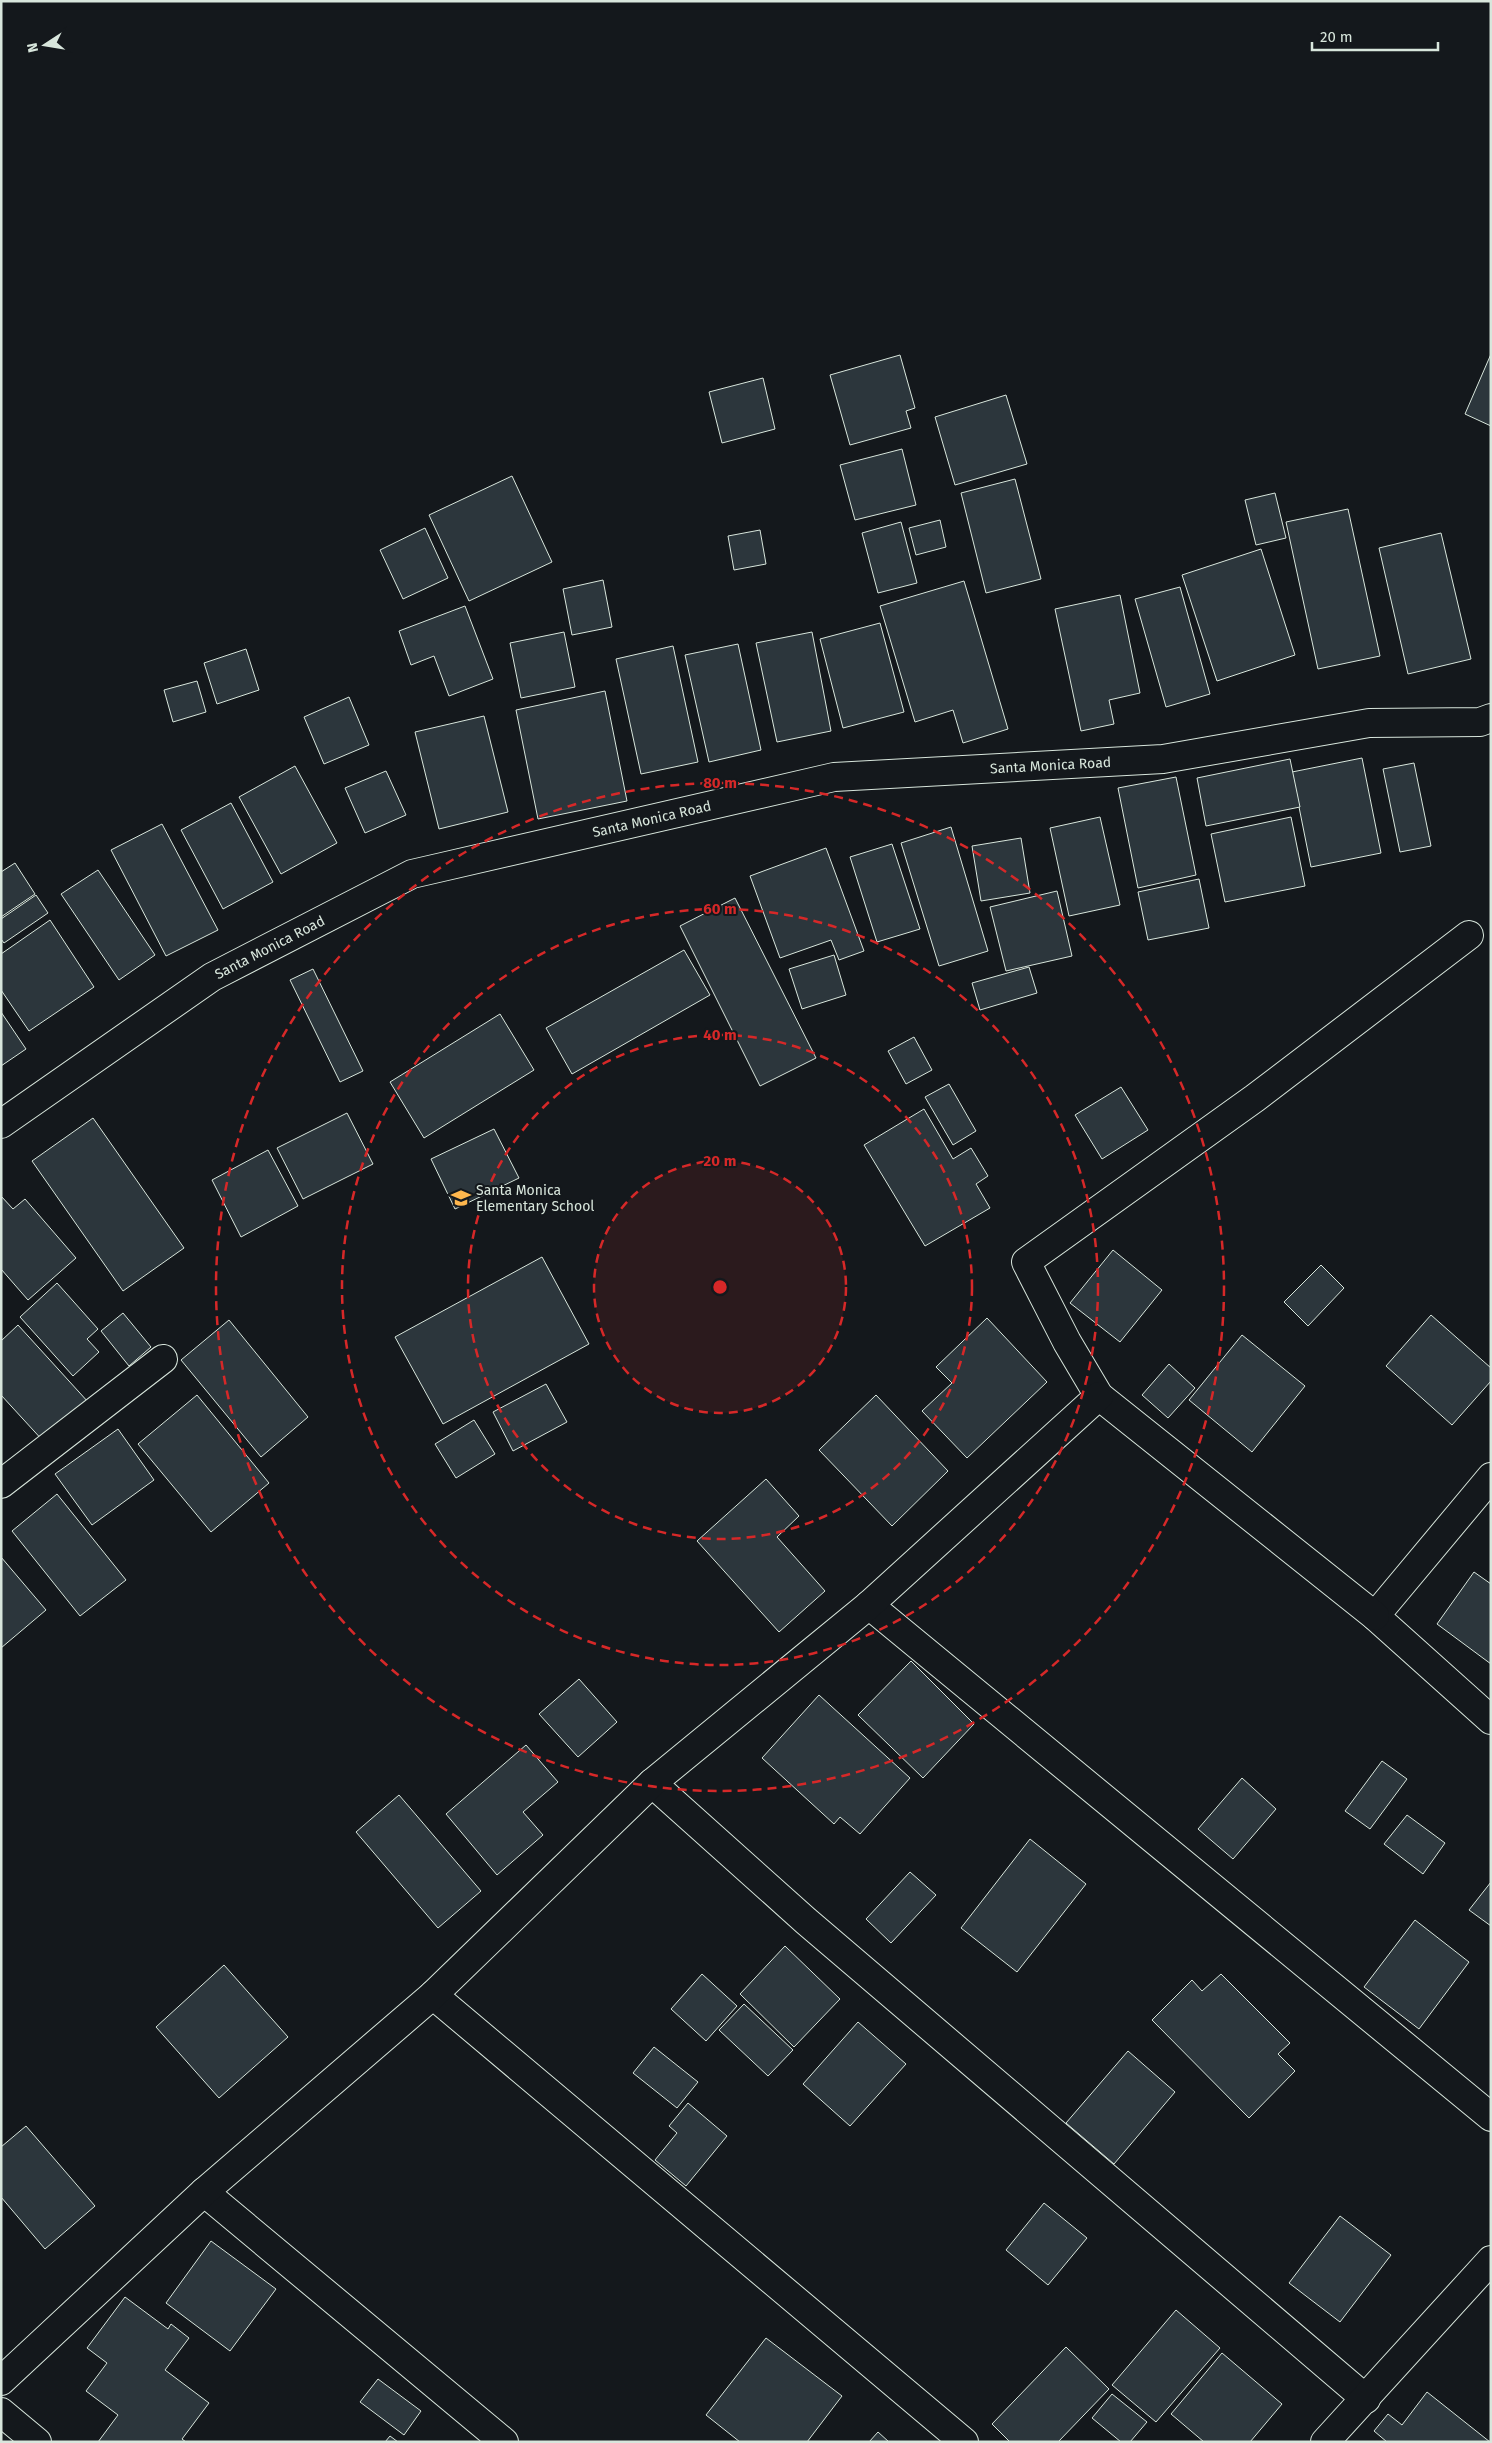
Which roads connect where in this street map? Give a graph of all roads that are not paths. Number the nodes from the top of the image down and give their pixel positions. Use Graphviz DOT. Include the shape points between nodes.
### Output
graph roads {
  1 [pos="1491,718"];
  2 [pos="1469,935"];
  3 [pos="1,1124"];
  4 [pos="164,1359"];
  5 [pos="1100,1396"];
  6 [pos="1491,1477"];
  7 [pos="1,1484"];
  8 [pos="869,1605"];
  9 [pos="1375,1616"];
  10 [pos="1491,1720"];
  11 [pos="652,1782"];
  12 [pos="433,1995"];
  13 [pos="1491,2117"];
  14 [pos="204,2192"];
  15 [pos="1491,2260"];
  16 [pos="1,2381"];
  17 [pos="1366,2399"];
  18 [pos="1,2412"];
  19 [pos="37,2442"];
  20 [pos="504,2442"];
  21 [pos="964,2442"];
  22 [pos="1324,2442"];
  1 -- 3 [label="street, Santa Monica Road" via="1480,722 1369,723 1163,759 834,777 412,874 212,977"];
  2 -- 5 [label="street" via="1255,1098 1026,1262 1067,1342"];
  4 -- 7 [label="street"];
  5 -- 8 [label="street"];
  5 -- 9 [label="street"];
  6 -- 9 [label="street"];
  8 -- 11 [label="street"];
  8 -- 13 [label="street"];
  9 -- 10 [label="street"];
  11 -- 12 [label="street"];
  11 -- 17 [label="street" via="814,1927"];
  12 -- 14 [label="street"];
  12 -- 21 [label="street"];
  14 -- 16 [label="street"];
  14 -- 20 [label="street"];
  15 -- 17 [label="street"];
  17 -- 22 [label="street"];
  18 -- 19 [label="street"];
}
